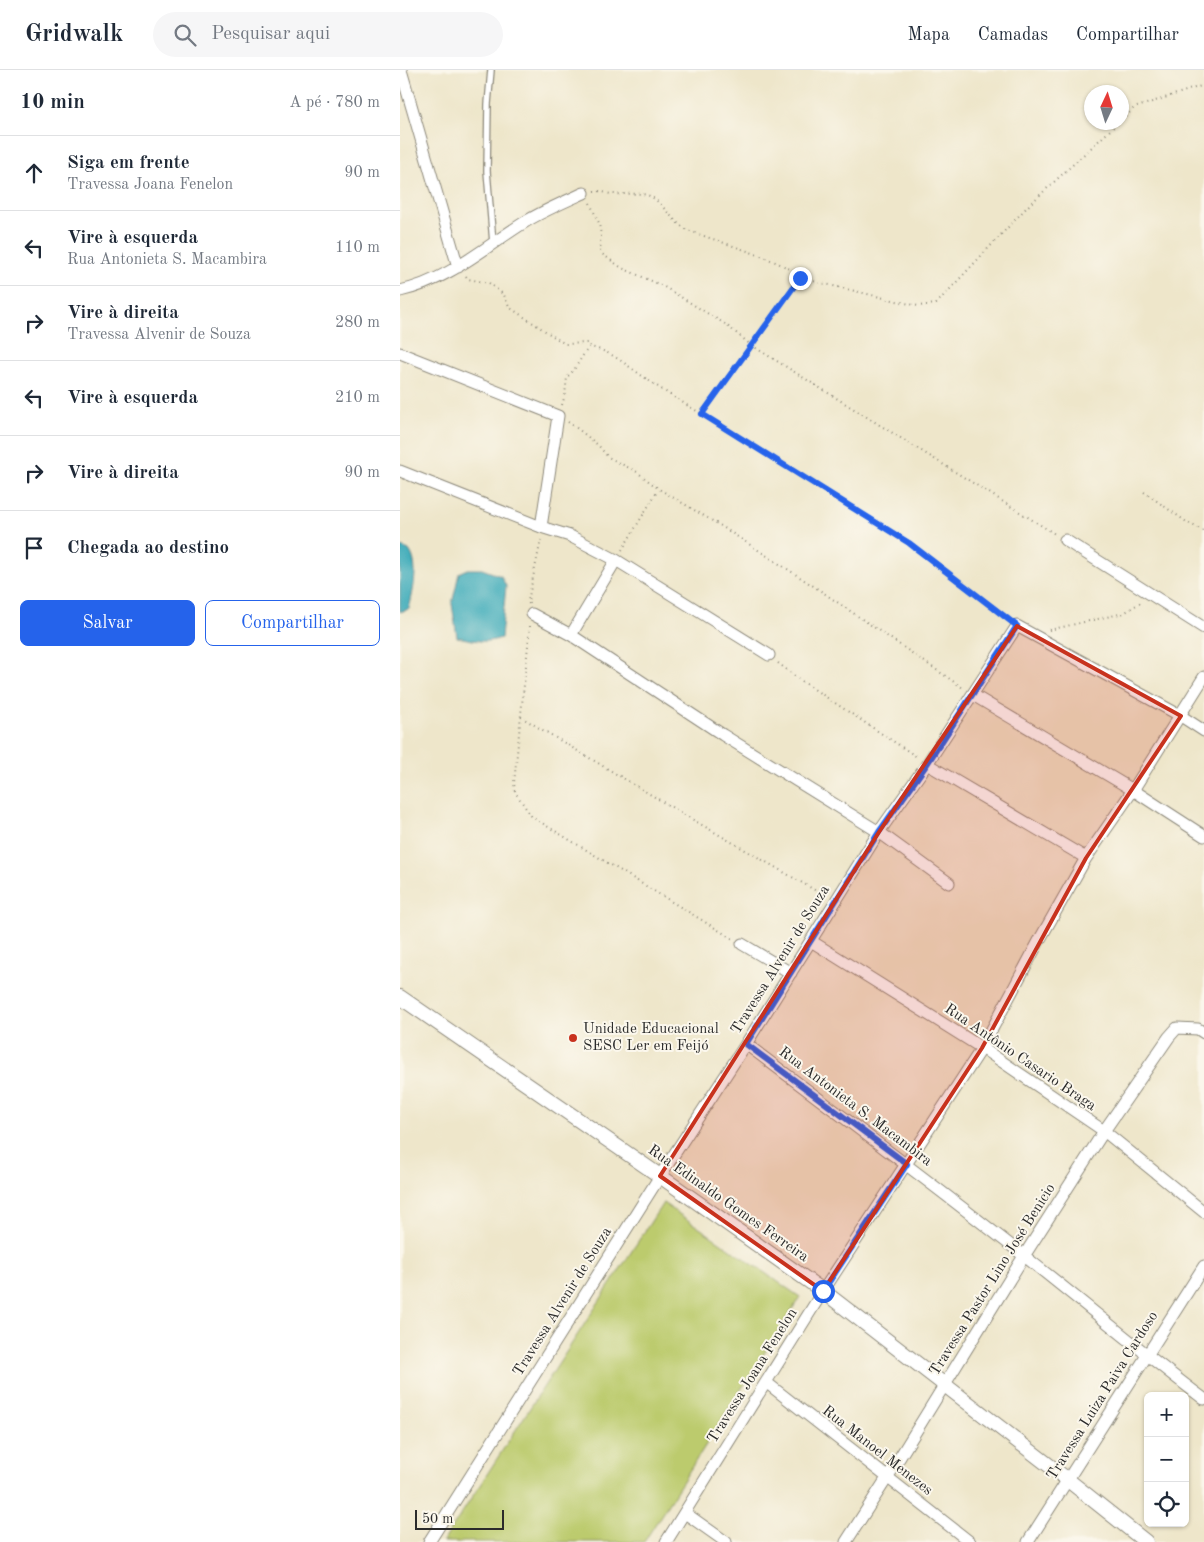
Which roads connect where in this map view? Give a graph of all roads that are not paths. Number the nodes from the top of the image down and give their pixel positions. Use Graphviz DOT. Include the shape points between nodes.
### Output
graph roads {
  1 [pos="400,70"];
  2 [pos="491,70"];
  3 [pos="584,193"];
  4 [pos="493,243"];
  5 [pos="458,267"];
  6 [pos="400,291"];
  7 [pos="400,353"];
  8 [pos="400,471"];
  9 [pos="540,527"];
  10 [pos="1066,540"];
  11 [pos="616,560"];
  12 [pos="532,614"];
  13 [pos="1204,628"];
  14 [pos="571,635"];
  15 [pos="769,655"];
  16 [pos="1204,677"];
  17 [pos="973,695"];
  18 [pos="1181,716"];
  19 [pos="1204,731"];
  20 [pos="927,764"];
  21 [pos="1133,790"];
  22 [pos="879,832"];
  23 [pos="1204,836"];
  24 [pos="1086,858"];
  25 [pos="948,883"];
  26 [pos="811,941"];
  27 [pos="742,944"];
  28 [pos="791,973"];
  29 [pos="400,997"];
  30 [pos="1202,1027"];
  31 [pos="746,1044"];
  32 [pos="982,1048"];
  33 [pos="1104,1131"];
  34 [pos="907,1164"];
  35 [pos="660,1176"];
  36 [pos="1204,1212"];
  37 [pos="1024,1256"];
  38 [pos="1204,1266"];
  39 [pos="823,1291"];
  40 [pos="1146,1355"];
  41 [pos="767,1383"];
  42 [pos="945,1386"];
  43 [pos="1204,1400"];
  44 [pos="887,1478"];
  45 [pos="1068,1480"];
  46 [pos="685,1512"];
  47 [pos="429,1542"];
  48 [pos="666,1542"];
  49 [pos="726,1542"];
  50 [pos="846,1542"];
  51 [pos="970,1542"];
  52 [pos="1028,1542"];
  53 [pos="1146,1542"];
  1 -- 5 [label="street"];
  2 -- 4 [label="lane" via="487,171"];
  3 -- 4 [label="street" via="526,221"];
  4 -- 5 [label="street"];
  5 -- 6 [label="street" via="412,289"];
  7 -- 9 [label="street" via="558,416"];
  8 -- 9 [label="street"];
  9 -- 11 [label="street" via="570,536"];
  10 -- 13 [label="street"];
  11 -- 14 [label="street"];
  11 -- 15 [label="street"];
  12 -- 14 [label="street"];
  14 -- 22 [label="street"];
  16 -- 18 [label="street"];
  17 -- 18 [label="street, Travessa Alvenir de Souza" via="1017,626"];
  17 -- 20 [label="street, Travessa Alvenir de Souza"];
  17 -- 21 [label="street"];
  18 -- 19 [label="street"];
  18 -- 21 [label="street"];
  20 -- 22 [label="street, Travessa Alvenir de Souza"];
  20 -- 24 [label="street"];
  21 -- 23 [label="street"];
  21 -- 24 [label="street, Travessa Joana Fenelon"];
  22 -- 25 [label="street"];
  22 -- 26 [label="street, Travessa Alvenir de Souza"];
  24 -- 32 [label="street, Travessa Joana Fenelon"];
  26 -- 28 [label="street, Travessa Alvenir de Souza"];
  26 -- 32 [label="street, Rua Antônio Casario Braga"];
  27 -- 28 [label="street"];
  28 -- 31 [label="street, Travessa Alvenir de Souza"];
  29 -- 35 [label="street, Rua Edinaldo Gomes Ferreira"];
  30 -- 33 [label="street, Travessa Pastor Lino José Benicio" via="1177,1028"];
  31 -- 34 [label="street, Rua Antonieta S. Macambira"];
  31 -- 35 [label="street, Travessa Alvenir de Souza"];
  32 -- 33 [label="street, Rua Antônio Casario Braga"];
  32 -- 34 [label="street, Travessa Joana Fenelon"];
  33 -- 36 [label="street, Rua Antônio Casario Braga"];
  33 -- 37 [label="street, Travessa Pastor Lino José Benicio"];
  34 -- 37 [label="street, Rua Antonieta S. Macambira"];
  34 -- 39 [label="street, Travessa Joana Fenelon"];
  35 -- 39 [label="street, Rua Edinaldo Gomes Ferreira"];
  35 -- 47 [label="street, Travessa Alvenir de Souza"];
  37 -- 40 [label="street, Rua Antonieta S. Macambira"];
  37 -- 42 [label="street, Travessa Pastor Lino José Benicio"];
  38 -- 40 [label="street, Travessa Luiza Paiva Cardoso"];
  39 -- 41 [label="street, Travessa Joana Fenelon"];
  39 -- 42 [label="street, Rua Edinaldo Gomes Ferreira"];
  40 -- 43 [label="street, Rua Antonieta S. Macambira"];
  40 -- 45 [label="street, Travessa Luiza Paiva Cardoso"];
  41 -- 44 [label="street, Rua Manoel Menezes"];
  41 -- 46 [label="street, Travessa Joana Fenelon"];
  42 -- 44 [label="street, Travessa Pastor Lino José Benicio"];
  42 -- 45 [label="street, Rua Edinaldo Gomes Ferreira"];
  44 -- 50 [label="street, Travessa Pastor Lino José Benicio"];
  44 -- 51 [label="street, Rua Manoel Menezes"];
  45 -- 52 [label="street, Travessa Luiza Paiva Cardoso"];
  45 -- 53 [label="street, Rua Edinaldo Gomes Ferreira"];
  46 -- 48 [label="street, Travessa Joana Fenelon"];
  46 -- 49 [label="street"];
}
